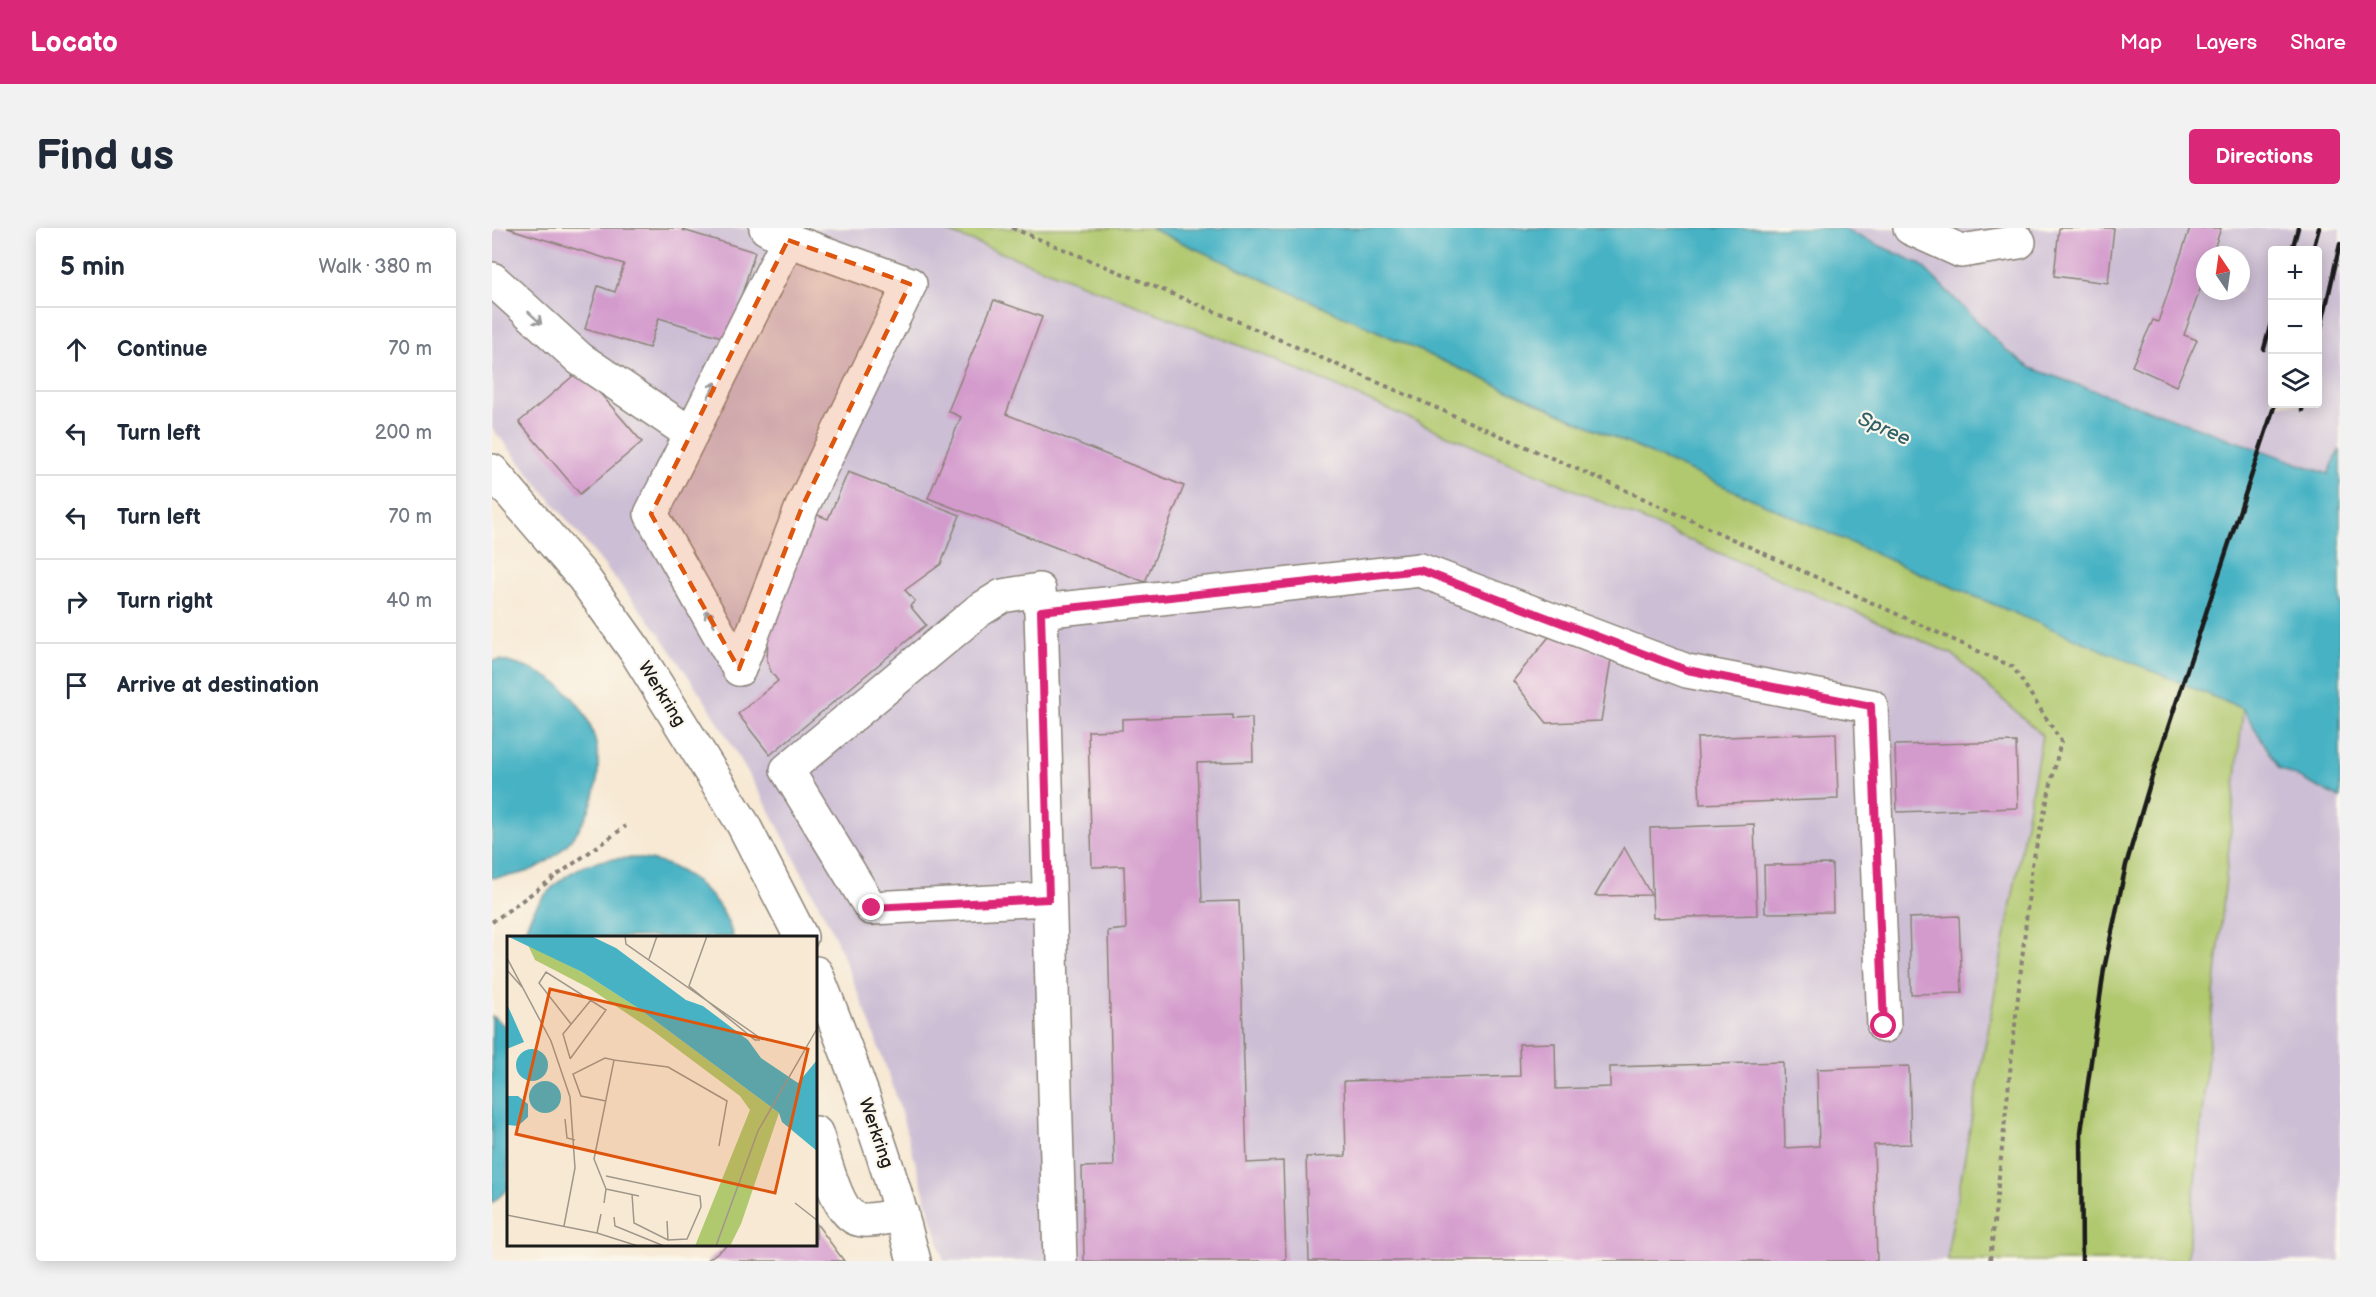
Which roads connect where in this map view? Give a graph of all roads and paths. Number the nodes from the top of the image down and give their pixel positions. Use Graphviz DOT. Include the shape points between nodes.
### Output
graph roads {
  1 [pos="1012,228"];
  2 [pos="1910,228"];
  3 [pos="1984,228"];
  4 [pos="777,234"];
  5 [pos="492,279"];
  6 [pos="691,434"];
  7 [pos="492,471"];
  8 [pos="1041,611"];
  9 [pos="626,826"];
  10 [pos="1049,899"];
  11 [pos="492,922"];
  12 [pos="800,936"];
  13 [pos="818,979"];
  14 [pos="1884,1026"];
  15 [pos="818,1138"];
  16 [pos="902,1214"];
  17 [pos="914,1261"];
  18 [pos="1060,1261"];
  19 [pos="1990,1261"];
  1 -- 19 [label="path" via="1616,486 2013,667 2061,741 2032,865"];
  2 -- 3 [label="street" via="1961,251 2019,242"];
  6 -- 4 [label="street, one-way"];
  4 -- 6 [label="street, one-way" via="910,284 801,507 739,669 651,514"];
  5 -- 6 [label="street, one-way" via="580,359"];
  7 -- 12 [label="street, Werkring" via="583,577 635,650 743,824"];
  8 -- 10 [label="street"];
  8 -- 10 [label="street" via="1039,590 1002,596 978,611 787,770 872,908"];
  8 -- 14 [label="street" via="1420,570 1687,670 1871,706"];
  9 -- 11 [label="path"];
  10 -- 18 [label="street"];
  13 -- 16 [label="street, Werkring" via="876,1132"];
  15 -- 16 [label="street" via="845,1209 855,1218 869,1220"];
  16 -- 17 [label="street, Werkring"];
}
